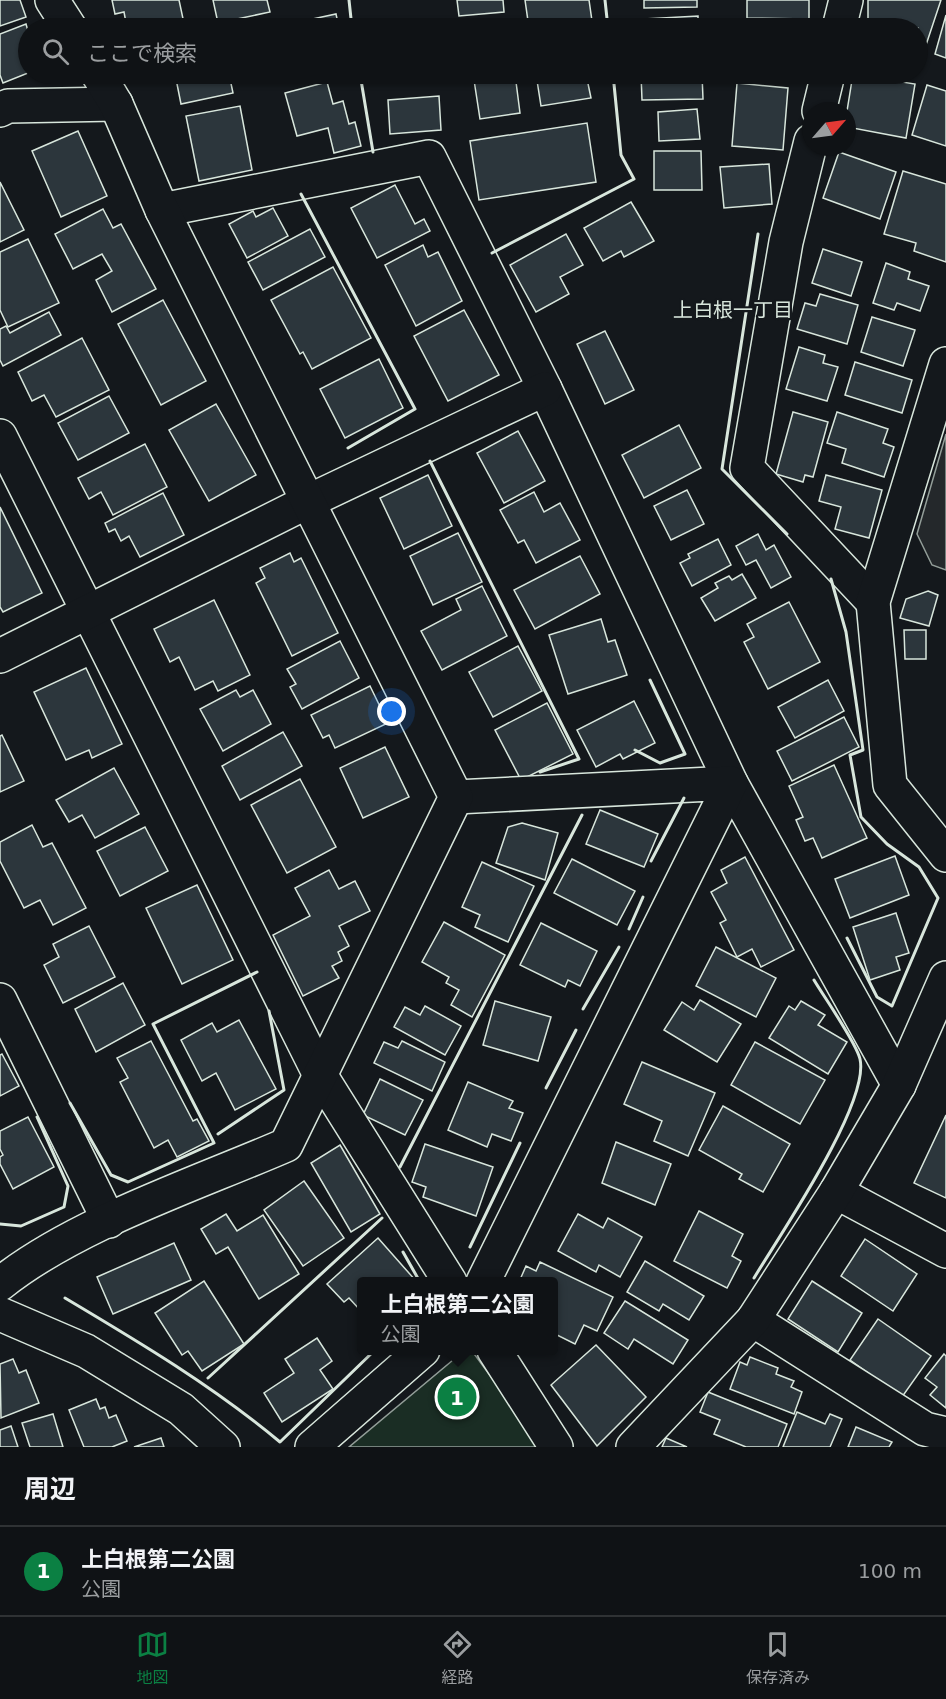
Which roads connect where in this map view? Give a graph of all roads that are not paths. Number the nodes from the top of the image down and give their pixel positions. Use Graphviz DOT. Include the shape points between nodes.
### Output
graph roads {
  1 [pos="52,0"];
  2 [pos="846,0"];
  3 [pos="64,18"];
  4 [pos="842,18"];
  5 [pos="104,84"];
  6 [pos="826,84"];
  7 [pos="821,102"];
  8 [pos="116,104"];
  9 [pos="0,110"];
  10 [pos="807,156"];
  11 [pos="162,210"];
  12 [pos="946,364"];
  13 [pos="545,389"];
  14 [pos="0,436"];
  15 [pos="309,501"];
  16 [pos="873,603"];
  17 [pos="88,612"];
  18 [pos="0,656"];
  19 [pos="731,783"];
  20 [pos="456,797"];
  21 [pos="946,855"];
  22 [pos="946,978"];
  23 [pos="0,1000"];
  24 [pos="319,1073"];
  25 [pos="899,1085"];
  26 [pos="836,1192"];
  27 [pos="109,1221"];
  28 [pos="946,1251"];
  29 [pos="447,1277"];
  30 [pos="485,1277"];
  31 [pos="0,1284"];
  32 [pos="0,1314"];
  33 [pos="753,1320"];
  34 [pos="417,1355"];
  35 [pos="497,1355"];
  36 [pos="946,1434"];
  37 [pos="223,1447"];
  38 [pos="312,1447"];
  39 [pos="556,1447"];
  40 [pos="633,1447"];
  1 -- 3 [label="street"];
  2 -- 4 [label="street"];
  5 -- 8 [label="street"];
  6 -- 7 [label="street"];
  8 -- 9 [label="street" via="8,106"];
  8 -- 11 [label="street"];
  10 -- 16 [label="street" via="786,242 747,468"];
  11 -- 13 [label="street" via="429,158"];
  11 -- 15 [label="street"];
  12 -- 16 [label="street"];
  13 -- 15 [label="street"];
  13 -- 19 [label="street"];
  14 -- 17 [label="street"];
  15 -- 17 [label="street"];
  15 -- 20 [label="street"];
  16 -- 21 [label="street" via="890,784"];
  17 -- 18 [label="street"];
  17 -- 24 [label="street"];
  19 -- 20 [label="street"];
  19 -- 25 [label="street"];
  19 -- 30 [label="street"];
  20 -- 24 [label="street"];
  22 -- 25 [label="street"];
  23 -- 27 [label="street"];
  24 -- 27 [label="street" via="286,1146"];
  24 -- 29 [label="street"];
  25 -- 26 [label="street"];
  26 -- 28 [label="street"];
  26 -- 33 [label="street"];
  27 -- 31 [label="street" via="24,1265"];
  32 -- 37 [label="street" via="87,1351 181,1409"];
  33 -- 36 [label="street" via="925,1430"];
  33 -- 40 [label="street"];
  34 -- 38 [label="street"];
  35 -- 39 [label="street"];
}
